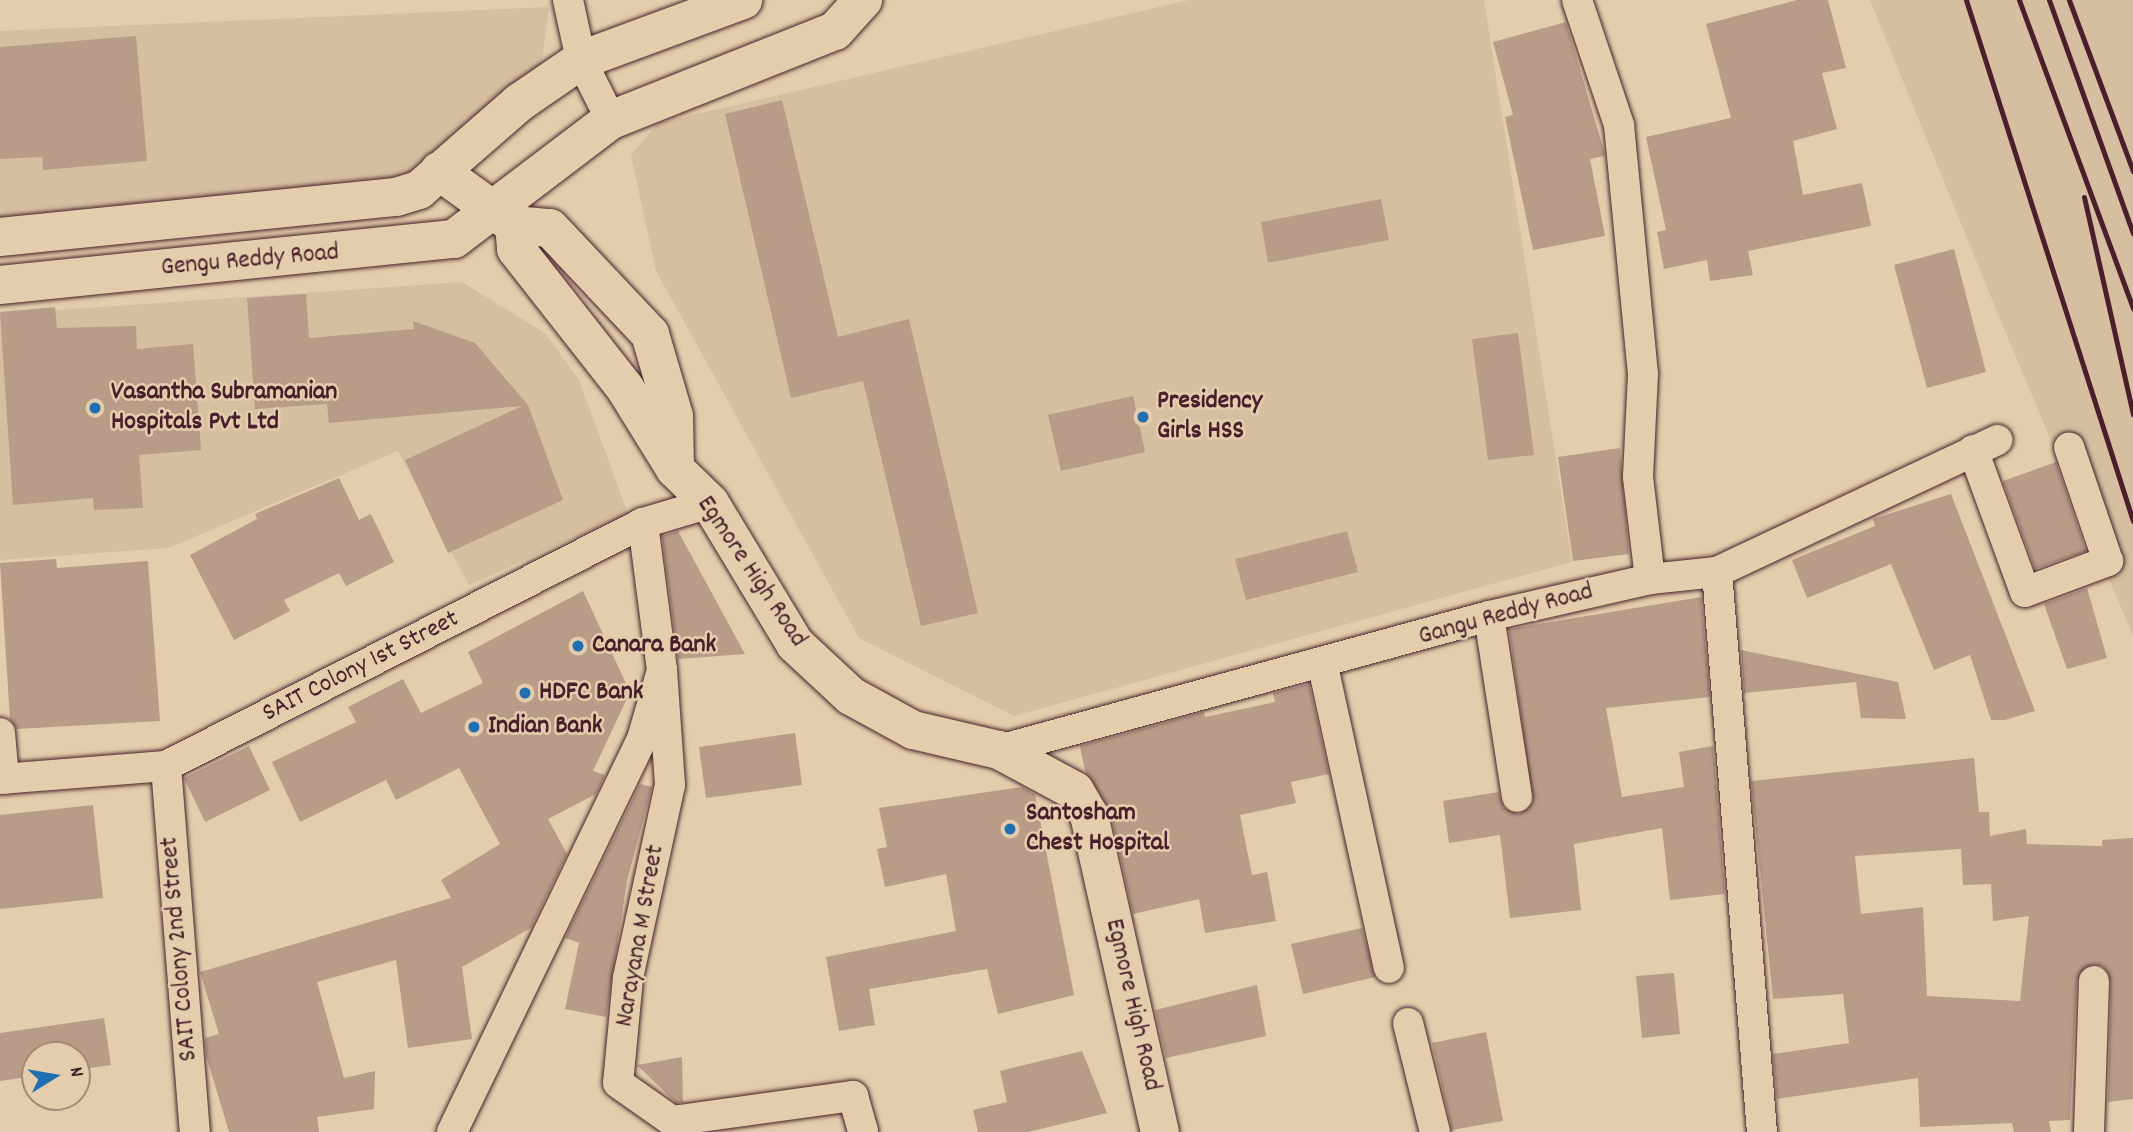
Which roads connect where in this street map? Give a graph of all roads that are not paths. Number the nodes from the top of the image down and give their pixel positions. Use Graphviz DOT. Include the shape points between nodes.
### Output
graph roads {
  1 [pos="568,0"];
  2 [pos="743,0"];
  3 [pos="863,0"];
  4 [pos="1577,0"];
  5 [pos="581,60"];
  6 [pos="611,120"];
  7 [pos="439,171"];
  8 [pos="503,220"];
  9 [pos="0,237"];
  10 [pos="0,285"];
  11 [pos="2069,447"];
  12 [pos="675,469"];
  13 [pos="710,503"];
  14 [pos="643,523"];
  15 [pos="1717,572"];
  16 [pos="1650,579"];
  17 [pos="1489,616"];
  18 [pos="1323,666"];
  19 [pos="662,670"];
  20 [pos="0,733"];
  21 [pos="999,750"];
  22 [pos="166,766"];
  23 [pos="2,779"];
  24 [pos="1517,797"];
  25 [pos="1389,968"];
  26 [pos="2094,981"];
  27 [pos="1408,1023"];
  28 [pos="690,1126"];
  29 [pos="195,1132"];
  30 [pos="452,1132"];
  31 [pos="863,1132"];
  32 [pos="1160,1132"];
  33 [pos="1435,1132"];
  34 [pos="1762,1132"];
  35 [pos="2089,1132"];
  1 -- 5 [label="street"];
  2 -- 5 [label="main road"];
  3 -- 6 [label="main road" via="835,31"];
  4 -- 16 [label="street" via="1619,125 1643,374 1638,477"];
  5 -- 6 [label="street"];
  5 -- 7 [label="main road"];
  6 -- 8 [label="main road"];
  7 -- 8 [label="main road"];
  7 -- 9 [label="main road" via="419,190 396,197"];
  8 -- 10 [label="main road, Gengu Reddy Road" via="454,239 413,247"];
  8 -- 12 [label="main road, Egmore High Road" via="516,249 625,388"];
  8 -- 12 [label="main road" via="550,228 650,334 674,416"];
  11 -- 15 [label="street, Gangu Reddy Road" via="2108,561 2025,592 1985,445"];
  12 -- 13 [label="main road, Egmore High Road"];
  13 -- 14 [label="street, SAIT Colony 1st Street"];
  13 -- 21 [label="main road, Egmore High Road" via="795,644 851,696 913,730"];
  14 -- 19 [label="street"];
  14 -- 22 [label="street, SAIT Colony 1st Street"];
  15 -- 16 [label="street, Gangu Reddy Road"];
  15 -- 34 [label="street"];
  16 -- 17 [label="street, Gangu Reddy Road"];
  17 -- 18 [label="street, Gangu Reddy Road"];
  17 -- 24 [label="street"];
  18 -- 21 [label="street, Gangu Reddy Road"];
  18 -- 25 [label="street"];
  19 -- 28 [label="street, Narayana M Street" via="670,785 628,978 618,1083 672,1121"];
  19 -- 30 [label="street" via="642,739"];
  20 -- 23 [label="street"];
  21 -- 32 [label="main road, Egmore High Road" via="1054,775 1075,791 1089,815"];
  22 -- 23 [label="street, SAIT Colony 1st Street"];
  22 -- 29 [label="street, SAIT Colony 2nd Street"];
  26 -- 35 [label="street"];
  27 -- 33 [label="street"];
  28 -- 31 [label="street, Narayana M Street" via="853,1096"];
}
